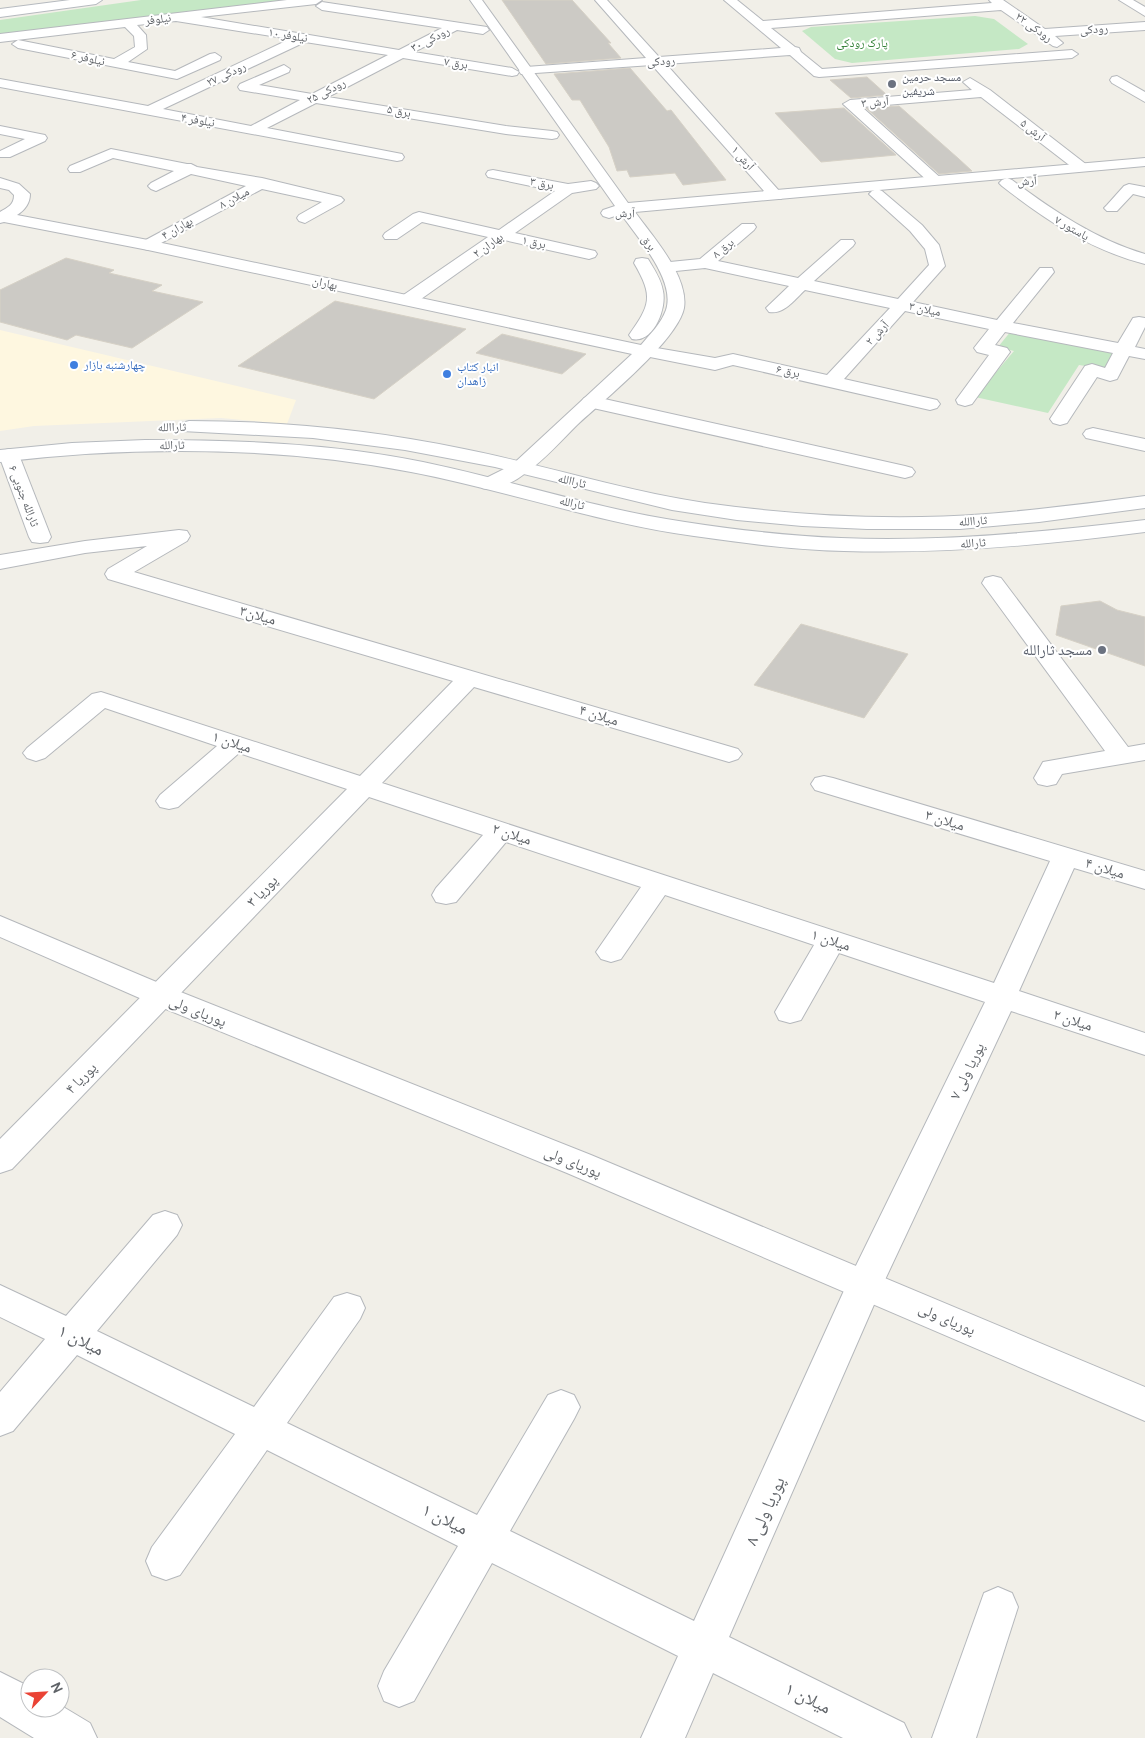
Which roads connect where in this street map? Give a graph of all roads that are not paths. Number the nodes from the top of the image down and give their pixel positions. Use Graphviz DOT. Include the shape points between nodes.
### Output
graph roads {
  1 [pos="15,0"];
  2 [pos="96,0"];
  3 [pos="461,0"];
  4 [pos="476,0"];
  5 [pos="601,0"];
  6 [pos="730,0"];
  7 [pos="1125,0"];
  8 [pos="0,2"];
  9 [pos="319,3"];
  10 [pos="1000,3"];
  11 [pos="35,4"];
  12 [pos="872,5"];
  13 [pos="1145,12"];
  14 [pos="0,13"];
  15 [pos="389,16"];
  16 [pos="885,16"];
  17 [pos="176,17"];
  18 [pos="128,22"];
  19 [pos="761,25"];
  20 [pos="455,26"];
  21 [pos="1145,26"];
  22 [pos="483,30"];
  23 [pos="1043,33"];
  24 [pos="304,38"];
  25 [pos="0,39"];
  26 [pos="795,51"];
  27 [pos="400,54"];
  28 [pos="215,58"];
  29 [pos="655,62"];
  30 [pos="947,63"];
  31 [pos="114,64"];
  32 [pos="284,69"];
  33 [pos="519,72"];
  34 [pos="1117,80"];
  35 [pos="0,83"];
  36 [pos="985,93"];
  37 [pos="1145,98"];
  38 [pos="311,99"];
  39 [pos="401,99"];
  40 [pos="384,108"];
  41 [pos="149,111"];
  42 [pos="481,112"];
  43 [pos="464,123"];
  44 [pos="0,130"];
  45 [pos="253,130"];
  46 [pos="552,135"];
  47 [pos="5,154"];
  48 [pos="397,156"];
  49 [pos="1145,162"];
  50 [pos="191,168"];
  51 [pos="1082,168"];
  52 [pos="75,169"];
  53 [pos="1145,170"];
  54 [pos="493,174"];
  55 [pos="1003,180"];
  56 [pos="0,182"];
  57 [pos="936,182"];
  58 [pos="262,183"];
  59 [pos="156,186"];
  60 [pos="591,186"];
  61 [pos="568,189"];
  62 [pos="874,191"];
  63 [pos="1145,192"];
  64 [pos="776,196"];
  65 [pos="1112,208"];
  66 [pos="207,212"];
  67 [pos="621,212"];
  68 [pos="2,218"];
  69 [pos="304,218"];
  70 [pos="748,227"];
  71 [pos="503,235"];
  72 [pos="391,236"];
  73 [pos="624,236"];
  74 [pos="847,243"];
  75 [pos="148,245"];
  76 [pos="634,251"];
  77 [pos="1145,259"];
  78 [pos="705,262"];
  79 [pos="570,267"];
  80 [pos="666,267"];
  81 [pos="1046,272"];
  82 [pos="804,283"];
  83 [pos="408,300"];
  84 [pos="904,305"];
  85 [pos="775,308"];
  86 [pos="1139,322"];
  87 [pos="1000,326"];
  88 [pos="627,347"];
  89 [pos="1124,350"];
  90 [pos="645,351"];
  91 [pos="1145,354"];
  92 [pos="605,367"];
  93 [pos="832,380"];
  94 [pos="966,400"];
  95 [pos="591,402"];
  96 [pos="930,404"];
  97 [pos="1060,419"];
  98 [pos="155,427"];
  99 [pos="110,428"];
  100 [pos="1093,434"];
  101 [pos="1145,445"];
  102 [pos="6,449"];
  103 [pos="510,461"];
  104 [pos="904,472"];
  105 [pos="489,484"];
  106 [pos="1145,502"];
  107 [pos="1145,526"];
  108 [pos="40,537"];
  109 [pos="0,562"];
  110 [pos="993,583"];
  111 [pos="470,677"];
  112 [pos="235,743"];
  113 [pos="36,753"];
  114 [pos="729,754"];
  115 [pos="1134,754"];
  116 [pos="1047,778"];
  117 [pos="824,784"];
  118 [pos="364,786"];
  119 [pos="169,801"];
  120 [pos="501,831"];
  121 [pos="1066,856"];
  122 [pos="1145,880"];
  123 [pos="659,883"];
  124 [pos="446,895"];
  125 [pos="0,926"];
  126 [pos="832,940"];
  127 [pos="611,952"];
  128 [pos="162,996"];
  129 [pos="1002,996"];
  130 [pos="790,1012"];
  131 [pos="1145,1044"];
  132 [pos="0,1160"];
  133 [pos="165,1225"];
  134 [pos="865,1284"];
  135 [pos="0,1300"];
  136 [pos="347,1308"];
  137 [pos="71,1335"];
  138 [pos="1145,1404"];
  139 [pos="561,1407"];
  140 [pos="0,1419"];
  141 [pos="261,1428"];
  142 [pos="485,1538"];
  143 [pos="166,1561"];
  144 [pos="998,1607"];
  145 [pos="705,1647"];
  146 [pos="399,1686"];
  147 [pos="0,1693"];
  148 [pos="75,1738"];
  149 [pos="663,1738"];
  150 [pos="889,1738"];
  151 [pos="954,1738"];
  1 -- 8 [label="street"];
  2 -- 11 [label="street"];
  3 -- 22 [label="street, برق"];
  4 -- 33 [label="street, برق"];
  5 -- 29 [label="street, آرش ۱"];
  6 -- 19 [label="street"];
  7 -- 13 [label="street"];
  9 -- 15 [label="street, نیلوفر"];
  9 -- 17 [label="street, نیلوفر"];
  10 -- 16 [label="street"];
  10 -- 23 [label="street, رودکی ۲۲"];
  11 -- 14 [label="street"];
  12 -- 16 [label="street"];
  15 -- 20 [label="street, رودکی ۳۰"];
  16 -- 19 [label="street"];
  17 -- 18 [label="street, نیلوفر"];
  17 -- 24 [label="street, نیلوفر ۱۰"];
  18 -- 25 [label="street, نیلوفر"];
  18 -- 31 [label="street" via="140,35 141,49"];
  19 -- 26 [label="street"];
  20 -- 22 [label="street"];
  20 -- 27 [label="street, رودکی ۳۰"];
  21 -- 23 [label="street, رودکی"];
  22 -- 33 [label="street, برق"];
  23 -- 30 [label="street, رودکی ۲۲" via="1072,54"];
  24 -- 27 [label="street, نیلوفر ۱۰"];
  24 -- 41 [label="street, رودکی ۲۷"];
  25 -- 31 [label="street, نیلوفر ۶"];
  26 -- 29 [label="street, رودکی"];
  26 -- 30 [label="street" via="819,73"];
  27 -- 33 [label="street, برق ۷"];
  27 -- 38 [label="street, رودکی ۲۵"];
  28 -- 31 [label="street, نیلوفر ۶" via="177,75"];
  29 -- 33 [label="street, رودکی"];
  29 -- 64 [label="street, آرش ۱"];
  30 -- 36 [label="street, آرش ۵"];
  32 -- 38 [label="street, برق ۵" via="245,87"];
  33 -- 46 [label="street, برق"];
  33 -- 67 [label="street, برق"];
  34 -- 37 [label="street"];
  35 -- 41 [label="street, نیلوفر ۴"];
  36 -- 51 [label="street, آرش ۵"];
  36 -- 57 [label="street, آرش ۳" via="850,104"];
  38 -- 40 [label="street, برق ۵"];
  38 -- 45 [label="street, رودکی ۲۵"];
  39 -- 40 [label="street"];
  40 -- 43 [label="street, برق ۵"];
  41 -- 45 [label="street, نیلوفر ۴"];
  42 -- 43 [label="street"];
  43 -- 46 [label="street, برق ۵"];
  44 -- 47 [label="street" via="40,138"];
  45 -- 48 [label="street, نیلوفر ۴"];
  46 -- 60 [label="street, برق"];
  49 -- 51 [label="street, آرش"];
  50 -- 52 [label="street" via="111,153"];
  50 -- 58 [label="street"];
  50 -- 59 [label="street"];
  51 -- 55 [label="street, آرش"];
  53 -- 55 [label="street, آرش"];
  54 -- 61 [label="street, برق ۳"];
  55 -- 57 [label="street, آرش"];
  55 -- 62 [label="street, آرش"];
  55 -- 77 [label="street, پاستور ۷" via="1077,233"];
  56 -- 68 [label="street" via="22,194 16,210"];
  57 -- 62 [label="street, آرش"];
  58 -- 66 [label="street, میلان ۸"];
  58 -- 69 [label="street" via="336,200"];
  60 -- 61 [label="street, برق ۳"];
  60 -- 67 [label="street, برق"];
  61 -- 71 [label="street, بهاران ۲"];
  62 -- 64 [label="street, آرش"];
  62 -- 67 [label="street, آرش"];
  62 -- 84 [label="street, آرش ۲" via="934,248 937,266"];
  63 -- 65 [label="street" via="1129,189"];
  64 -- 67 [label="street, آرش"];
  66 -- 75 [label="street, بهاران ۴"];
  67 -- 73 [label="street, برق"];
  67 -- 80 [label="street, برق"];
  68 -- 75 [label="street, بهاران"];
  70 -- 78 [label="street, برق ۸"];
  71 -- 72 [label="street, برق ۱" via="419,217"];
  71 -- 79 [label="street, برق ۱" via="590,254"];
  71 -- 83 [label="street, بهاران ۲"];
  74 -- 82 [label="street"];
  75 -- 83 [label="street, بهاران"];
  76 -- 88 [label="street, برق" via="657,293 656,308 648,324"];
  78 -- 80 [label="street, برق ۸"];
  78 -- 82 [label="street, میلان ۳"];
  80 -- 90 [label="street, برق" via="676,293 675,309 667,326"];
  81 -- 87 [label="street"];
  82 -- 84 [label="street, میلان ۳"];
  82 -- 85 [label="street"];
  83 -- 88 [label="street, بهاران"];
  84 -- 87 [label="street, میلان ۳"];
  84 -- 93 [label="street, آرش ۲"];
  86 -- 89 [label="street"];
  87 -- 89 [label="street, میلان ۳"];
  87 -- 94 [label="street" via="983,348 1001,352"];
  88 -- 90 [label="street, بهاران"];
  88 -- 92 [label="street, برق"];
  89 -- 91 [label="street, میلان ۳"];
  89 -- 97 [label="street" via="1110,375 1092,370"];
  90 -- 93 [label="street, برق ۶" via="715,364 733,359"];
  90 -- 95 [label="street, برق"];
  93 -- 96 [label="street, برق ۶"];
  95 -- 103 [label="street, برق"];
  95 -- 104 [label="street"];
  98 -- 103 [label="street, ثاراالله" via="226,426 343,436"];
  99 -- 102 [label="street"];
  100 -- 101 [label="street"];
  102 -- 105 [label="street, ثارالله" via="218,445 330,454 420,468"];
  102 -- 108 [label="street, ثارالله جنوبی ۶"];
  103 -- 105 [label="street, برق"];
  103 -- 106 [label="street, ثاراالله" via="670,504 828,522 934,524 1030,517"];
  105 -- 107 [label="street, ثارالله" via="657,524 743,537 829,544 943,546"];
  109 -- 111 [label="street, میلان۳" via="85,547 179,536 116,574"];
  110 -- 115 [label="street"];
  111 -- 114 [label="street, میلان ۴"];
  111 -- 118 [label="street, پوریا ۳"];
  112 -- 113 [label="street, میلان ۱" via="101,699"];
  112 -- 118 [label="street, میلان ۱"];
  112 -- 119 [label="street"];
  115 -- 116 [label="street" via="1052,768"];
  117 -- 121 [label="street, میلان ۳"];
  118 -- 120 [label="street, میلان ۲"];
  118 -- 128 [label="street, پوریا ۳"];
  120 -- 123 [label="street, میلان ۲"];
  120 -- 124 [label="street"];
  121 -- 122 [label="street, میلان ۴"];
  121 -- 129 [label="street, پوریا ولی ۷"];
  123 -- 126 [label="street, میلان ۱"];
  123 -- 127 [label="street"];
  125 -- 128 [label="street, پوریای ولی"];
  126 -- 129 [label="street, میلان ۱"];
  126 -- 130 [label="street"];
  128 -- 132 [label="street, پوریا ۴"];
  128 -- 134 [label="street, پوریای ولی" via="579,1164"];
  129 -- 131 [label="street, میلان ۲"];
  129 -- 134 [label="street, پوریا ولی ۷"];
  133 -- 137 [label="street"];
  134 -- 138 [label="street, پوریای ولی"];
  134 -- 145 [label="street, پوریا ولی ۸"];
  135 -- 137 [label="street, میلان ۱"];
  136 -- 141 [label="street"];
  137 -- 140 [label="street"];
  137 -- 141 [label="street, میلان ۱"];
  139 -- 142 [label="street"];
  141 -- 142 [label="street, میلان ۱"];
  141 -- 143 [label="street"];
  142 -- 145 [label="street, میلان ۱"];
  142 -- 146 [label="street"];
  144 -- 151 [label="street"];
  145 -- 149 [label="street, پوریا ولی ۸"];
  145 -- 150 [label="street, میلان ۱"];
  147 -- 148 [label="street"];
}
